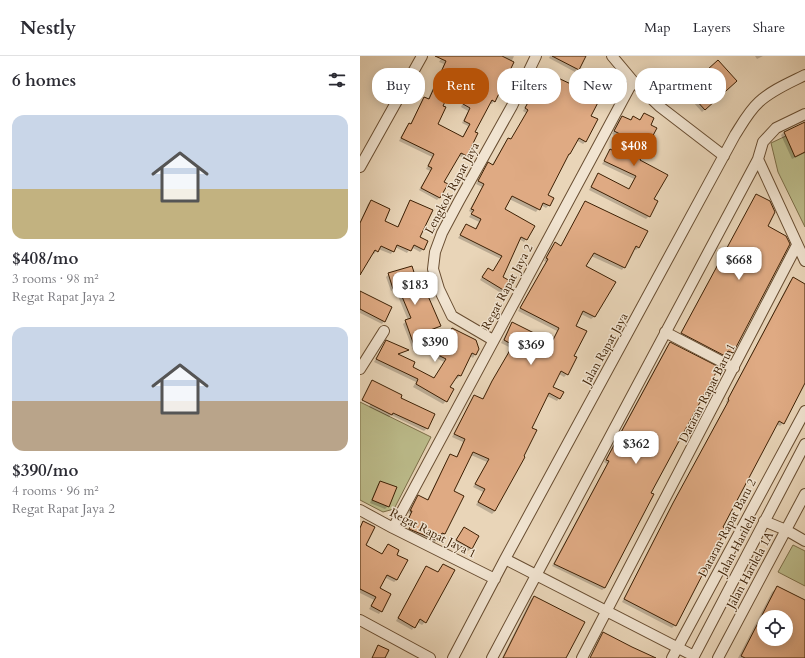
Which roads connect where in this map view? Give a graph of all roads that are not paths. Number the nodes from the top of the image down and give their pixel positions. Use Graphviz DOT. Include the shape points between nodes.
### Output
graph roads {
  1 [pos="422,56"];
  2 [pos="536,56"];
  3 [pos="612,56"];
  4 [pos="805,75"];
  5 [pos="633,81"];
  6 [pos="805,114"];
  7 [pos="724,156"];
  8 [pos="758,159"];
  9 [pos="360,167"];
  10 [pos="797,245"];
  11 [pos="805,261"];
  12 [pos="384,331"];
  13 [pos="665,332"];
  14 [pos="493,340"];
  15 [pos="734,368"];
  16 [pos="360,369"];
  17 [pos="805,411"];
  18 [pos="805,444"];
  19 [pos="805,494"];
  20 [pos="360,510"];
  21 [pos="764,521"];
  22 [pos="394,528"];
  23 [pos="786,530"];
  24 [pos="805,541"];
  25 [pos="505,559"];
  26 [pos="536,575"];
  27 [pos="495,578"];
  28 [pos="607,612"];
  29 [pos="360,620"];
  30 [pos="677,648"];
  31 [pos="693,657"];
  32 [pos="430,658"];
  33 [pos="453,658"];
  34 [pos="492,658"];
  35 [pos="582,658"];
  36 [pos="672,658"];
  37 [pos="718,658"];
  1 -- 9 [label="street"];
  2 -- 14 [label="street, Lengkok Rapat Jaya" via="434,252 433,269 438,290 452,316"];
  3 -- 5 [label="street"];
  4 -- 7 [label="street, Jalan Rapat Jaya" via="778,88 759,102 747,116"];
  5 -- 7 [label="street" via="659,106"];
  5 -- 14 [label="street, Regat Rapat Jaya 2"];
  6 -- 8 [label="street" via="776,128 763,142"];
  7 -- 25 [label="street, Jalan Rapat Jaya"];
  8 -- 10 [label="street"];
  8 -- 13 [label="street"];
  10 -- 11 [label="street"];
  10 -- 15 [label="street, Dataran Rapat Baru 1"];
  12 -- 16 [label="street"];
  13 -- 15 [label="street"];
  13 -- 26 [label="street"];
  14 -- 22 [label="street, Regat Rapat Jaya 2"];
  15 -- 28 [label="street, Dataran Rapat Baru 1"];
  17 -- 30 [label="street, Dataran Rapat Baru 2"];
  18 -- 21 [label="street, Jalan Harilela"];
  19 -- 23 [label="street, Jalan Harilela 1A"];
  20 -- 22 [label="street, Regat Rapat Jaya 1"];
  21 -- 23 [label="street"];
  21 -- 31 [label="street, Jalan Harilela"];
  22 -- 27 [label="street, Regat Rapat Jaya 1"];
  23 -- 24 [label="street"];
  23 -- 37 [label="street, Jalan Harilela 1A"];
  25 -- 26 [label="street"];
  25 -- 27 [label="street, Jalan Rapat Jaya"];
  26 -- 28 [label="street"];
  26 -- 34 [label="street"];
  27 -- 33 [label="street, Jalan Rapat Jaya"];
  28 -- 30 [label="street"];
  28 -- 35 [label="street, Dataran Rapat Baru 1"];
  29 -- 32 [label="street"];
  30 -- 31 [label="street"];
  30 -- 36 [label="street, Dataran Rapat Baru 2"];
}
